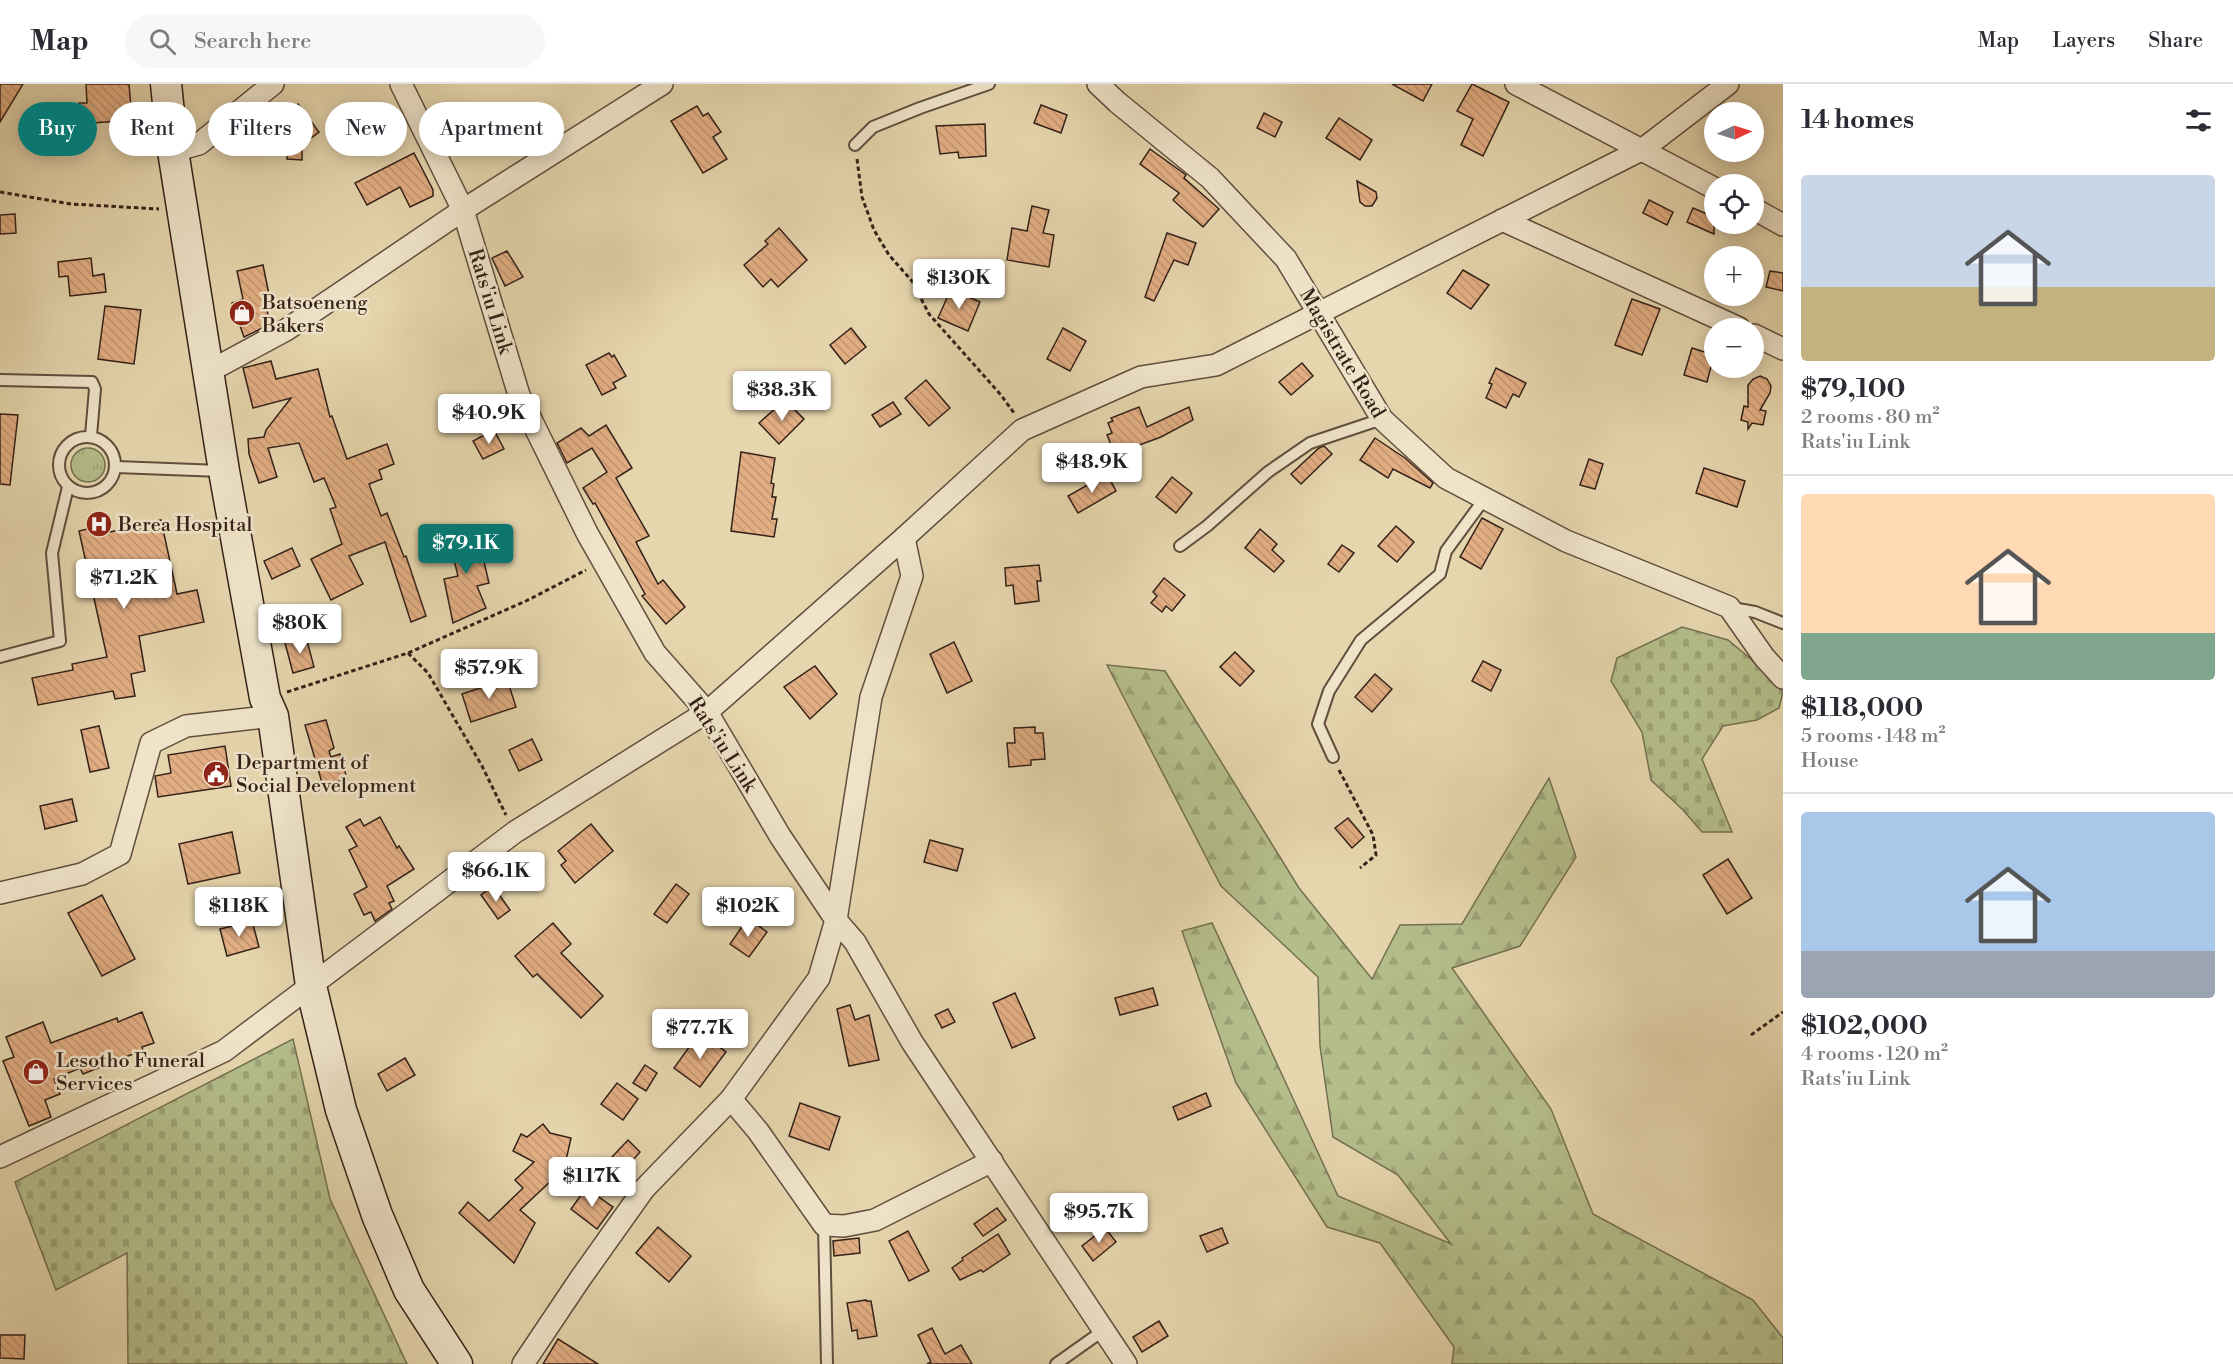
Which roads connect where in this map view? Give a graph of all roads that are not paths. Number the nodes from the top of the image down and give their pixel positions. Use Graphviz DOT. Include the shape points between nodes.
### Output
graph roads {
  1 [pos="166,84"];
  2 [pos="273,84"];
  3 [pos="402,84"];
  4 [pos="662,84"];
  5 [pos="989,84"];
  6 [pos="1098,84"];
  7 [pos="1516,84"];
  8 [pos="1728,84"];
  9 [pos="168,102"];
  10 [pos="196,145"];
  11 [pos="855,145"];
  12 [pos="1643,149"];
  13 [pos="174,156"];
  14 [pos="1704,183"];
  15 [pos="463,210"];
  16 [pos="1764,215"];
  17 [pos="1502,220"];
  18 [pos="1783,225"];
  19 [pos="1320,314"];
  20 [pos="1717,318"];
  21 [pos="1764,340"];
  22 [pos="1783,349"];
  23 [pos="208,372"];
  24 [pos="0,380"];
  25 [pos="1382,419"];
  26 [pos="91,436"];
  27 [pos="116,467"];
  28 [pos="224,471"];
  29 [pos="68,487"];
  30 [pos="1485,498"];
  31 [pos="904,538"];
  32 [pos="1180,546"];
  33 [pos="1729,607"];
  34 [pos="1783,623"];
  35 [pos="0,657"];
  36 [pos="1783,678"];
  37 [pos="269,707"];
  38 [pos="707,712"];
  39 [pos="1333,757"];
  40 [pos="0,893"];
  41 [pos="836,920"];
  42 [pos="311,986"];
  43 [pos="731,1099"];
  44 [pos="0,1157"];
  45 [pos="992,1161"];
  46 [pos="824,1225"];
  47 [pos="1104,1330"];
  48 [pos="457,1364"];
  49 [pos="523,1364"];
  50 [pos="827,1364"];
  51 [pos="1056,1364"];
  52 [pos="1126,1364"];
  1 -- 9 [label="main road"];
  2 -- 10 [label="street"];
  3 -- 15 [label="street, Rats'iu Link"];
  4 -- 15 [label="street"];
  5 -- 11 [label="lane" via="873,127"];
  6 -- 19 [label="street, Magistrate Road" via="1210,178 1286,259"];
  7 -- 12 [label="street"];
  8 -- 12 [label="street"];
  12 -- 14 [label="street"];
  12 -- 17 [label="street"];
  13 -- 23 [label="main road"];
  15 -- 23 [label="street" via="286,330"];
  15 -- 38 [label="street, Rats'iu Link" via="519,395 587,533 655,653"];
  16 -- 18 [label="street"];
  17 -- 19 [label="street"];
  17 -- 20 [label="street"];
  19 -- 25 [label="street, Magistrate Road"];
  19 -- 31 [label="street" via="1216,365 1142,377 1022,430"];
  21 -- 22 [label="street"];
  23 -- 28 [label="main road"];
  24 -- 26 [label="lane" via="92,382 95,389"];
  25 -- 30 [label="street, Magistrate Road" via="1446,478"];
  25 -- 32 [label="lane" via="1310,443 1268,472"];
  26 -- 27 [label="lane" via="109,447"];
  26 -- 29 [label="lane" via="69,442 62,452 61,477"];
  27 -- 28 [label="lane"];
  27 -- 29 [label="lane" via="114,477 99,491 79,493"];
  28 -- 37 [label="main road"];
  29 -- 35 [label="lane" via="52,553 60,641"];
  30 -- 33 [label="street, Magistrate Road" via="1566,541"];
  30 -- 39 [label="lane" via="1446,551 1440,574 1361,640 1329,691 1318,724"];
  31 -- 38 [label="street"];
  31 -- 41 [label="street" via="912,576 871,697"];
  33 -- 34 [label="lane"];
  33 -- 36 [label="street"];
  37 -- 40 [label="street" via="186,726 151,743 120,854 82,874"];
  37 -- 42 [label="main road"];
  38 -- 41 [label="street, Rats'iu Link" via="780,836"];
  38 -- 42 [label="street" via="515,832"];
  41 -- 43 [label="street" via="819,978"];
  41 -- 45 [label="street, Rats'iu Link" via="855,942 912,1042"];
  42 -- 44 [label="street" via="224,1051"];
  42 -- 48 [label="main road" via="341,1110 377,1215 409,1290"];
  43 -- 46 [label="street"];
  43 -- 49 [label="street" via="644,1189"];
  45 -- 46 [label="street" via="875,1220"];
  45 -- 47 [label="street, Rats'iu Link"];
  46 -- 50 [label="lane"];
  47 -- 51 [label="lane"];
  47 -- 52 [label="street, Rats'iu Link"];
}
